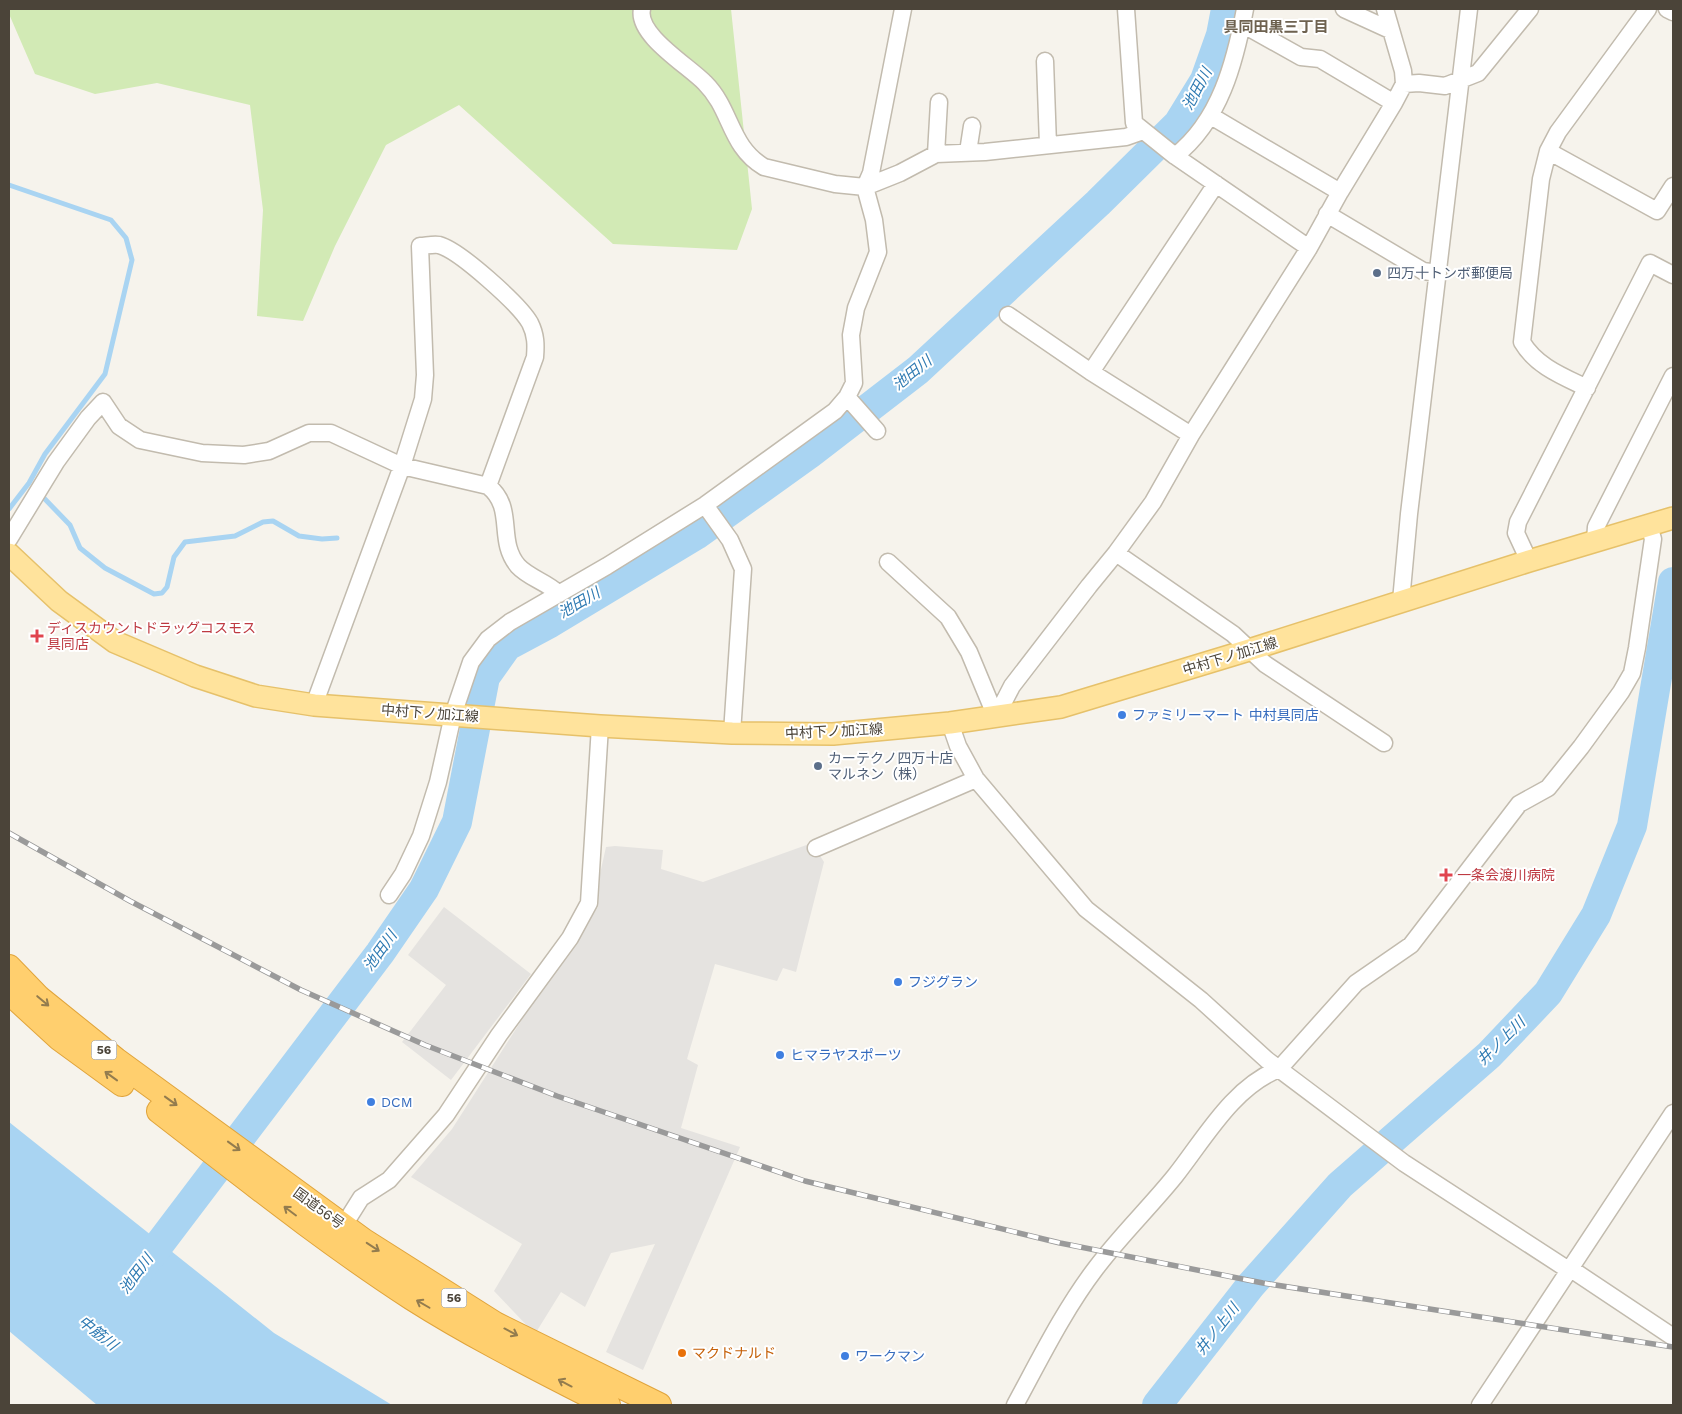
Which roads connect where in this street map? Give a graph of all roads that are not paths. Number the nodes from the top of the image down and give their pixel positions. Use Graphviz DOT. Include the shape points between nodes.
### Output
graph roads {
  1 [pos="642,9"];
  2 [pos="903,9"];
  3 [pos="1126,9"];
  4 [pos="1344,9"];
  5 [pos="1385,9"];
  6 [pos="1469,9"];
  7 [pos="1530,9"];
  8 [pos="1648,9"];
  9 [pos="1667,9"];
  10 [pos="1673,12"];
  11 [pos="1244,16"];
  12 [pos="1390,30"];
  13 [pos="1045,61"];
  14 [pos="1460,79"];
  15 [pos="1404,84"];
  16 [pos="938,102"];
  17 [pos="1394,103"];
  18 [pos="1210,116"];
  19 [pos="972,126"];
  20 [pos="1143,131"];
  21 [pos="1048,145"];
  22 [pos="1548,151"];
  23 [pos="968,152"];
  24 [pos="936,154"];
  25 [pos="1176,156"];
  26 [pos="1216,184"];
  27 [pos="1673,186"];
  28 [pos="865,187"];
  29 [pos="1340,192"];
  30 [pos="1327,214"];
  31 [pos="1309,248"];
  32 [pos="1438,273"];
  33 [pos="1673,275"];
  34 [pos="1008,315"];
  35 [pos="1091,372"];
  36 [pos="1673,376"];
  37 [pos="1587,388"];
  38 [pos="847,397"];
  39 [pos="876,431"];
  40 [pos="1191,435"];
  41 [pos="402,466"];
  42 [pos="488,486"];
  43 [pos="705,505"];
  44 [pos="1662,522"];
  45 [pos="9,539"];
  46 [pos="1595,540"];
  47 [pos="1116,553"];
  48 [pos="9,554"];
  49 [pos="1529,561"];
  50 [pos="888,562"];
  51 [pos="559,594"];
  52 [pos="1401,601"];
  53 [pos="1249,650"];
  54 [pos="314,704"];
  55 [pos="456,715"];
  56 [pos="996,717"];
  57 [pos="950,723"];
  58 [pos="600,726"];
  59 [pos="732,734"];
  60 [pos="1384,743"];
  61 [pos="976,779"];
  62 [pos="816,848"];
  63 [pos="389,895"];
  64 [pos="9,967"];
  65 [pos="9,992"];
  66 [pos="1280,1069"];
  67 [pos="1673,1113"];
  68 [pos="199,1131"];
  69 [pos="338,1235"];
  70 [pos="1570,1270"];
  71 [pos="1673,1337"];
  72 [pos="608,1405"];
  73 [pos="659,1405"];
  74 [pos="1015,1405"];
  75 [pos="1480,1405"];
  1 -- 28 [label="street" via="641,14 651,34 714,92 742,149 754,161 764,167 835,184"];
  2 -- 28 [label="street" via="871,173"];
  3 -- 20 [label="street" via="1134,123"];
  4 -- 12 [label="street"];
  5 -- 12 [label="street"];
  6 -- 14 [label="street"];
  7 -- 14 [label="street" via="1478,73"];
  8 -- 22 [label="street" via="1558,132"];
  9 -- 10 [label="street"];
  11 -- 17 [label="street" via="1301,57 1320,59"];
  11 -- 18 [label="street" via="1228,79"];
  12 -- 15 [label="street"];
  13 -- 21 [label="street"];
  14 -- 15 [label="street" via="1445,86"];
  14 -- 32 [label="street"];
  15 -- 17 [label="street"];
  16 -- 24 [label="street"];
  17 -- 29 [label="street"];
  18 -- 25 [label="street"];
  18 -- 29 [label="street"];
  19 -- 23 [label="street"];
  20 -- 21 [label="street" via="1126,137"];
  20 -- 25 [label="street"];
  21 -- 23 [label="street"];
  22 -- 27 [label="street" via="1657,211"];
  22 -- 37 [label="street" via="1541,179 1522,342 1538,362"];
  23 -- 24 [label="street"];
  24 -- 28 [label="street"];
  25 -- 26 [label="street"];
  26 -- 31 [label="street"];
  26 -- 35 [label="street"];
  28 -- 38 [label="street" via="878,252 856,308 851,335 854,384"];
  29 -- 30 [label="street"];
  30 -- 31 [label="street"];
  30 -- 32 [label="street" via="1423,271"];
  31 -- 40 [label="street"];
  32 -- 52 [label="street"];
  33 -- 37 [label="street" via="1650,264"];
  34 -- 35 [label="street"];
  35 -- 40 [label="street"];
  36 -- 46 [label="street" via="1596,527"];
  37 -- 49 [label="street" via="1518,522 1516,533"];
  38 -- 39 [label="street"];
  38 -- 43 [label="street" via="835,411"];
  40 -- 47 [label="street" via="1153,502"];
  41 -- 42 [label="street"];
  41 -- 42 [label="street" via="424,391 420,246 438,245 455,253 514,302 530,322 536,340 535,357"];
  41 -- 45 [label="street" via="330,433 309,433 269,450 244,455 202,453 140,440 119,426 103,402 56,462"];
  41 -- 54 [label="street"];
  42 -- 51 [label="street" via="498,495 503,508 508,548 518,566"];
  43 -- 51 [label="street"];
  43 -- 59 [label="street" via="730,540 743,569"];
  44 -- 46 [label="main road, 中村下ノ加江線"];
  44 -- 66 [label="street" via="1653,539 1632,674 1620,692 1548,788 1519,804 1411,945 1356,983"];
  46 -- 49 [label="main road, 中村下ノ加江線"];
  47 -- 53 [label="street" via="1233,634"];
  47 -- 56 [label="street" via="1012,686"];
  48 -- 54 [label="main road, 中村下ノ加江線" via="59,601 116,642 195,676 256,696"];
  49 -- 52 [label="main road, 中村下ノ加江線"];
  50 -- 56 [label="street" via="948,617 969,652"];
  51 -- 55 [label="street" via="510,622 488,640 471,662"];
  52 -- 53 [label="main road, 中村下ノ加江線"];
  53 -- 56 [label="main road, 中村下ノ加江線" via="1061,706"];
  53 -- 60 [label="street"];
  54 -- 55 [label="main road, 中村下ノ加江線"];
  55 -- 58 [label="main road, 中村下ノ加江線"];
  55 -- 63 [label="street" via="421,836"];
  56 -- 57 [label="main road, 中村下ノ加江線"];
  57 -- 59 [label="main road, 中村下ノ加江線" via="833,734"];
  57 -- 61 [label="street"];
  58 -- 59 [label="main road, 中村下ノ加江線"];
  58 -- 69 [label="street" via="589,903 570,938 498,1035 446,1115 389,1180 361,1198"];
  61 -- 62 [label="street"];
  61 -- 66 [label="street" via="1086,909"];
  64 -- 68 [label="highway, 国道56号 / 56, one-way" via="39,998"];
  68 -- 65 [label="highway, 国道56号 / 56, one-way" via="59,1038"];
  66 -- 70 [label="street" via="1404,1163"];
  66 -- 74 [label="street" via="1262,1075 1236,1098 1096,1268 1057,1327"];
  67 -- 70 [label="street"];
  68 -- 69 [label="highway, 国道56号 / 56"];
  72 -- 69 [label="highway, 国道56号 / 56, one-way" via="414,1299"];
  69 -- 73 [label="highway, 国道56号 / 56, one-way" via="423,1280 495,1324"];
  70 -- 71 [label="street"];
  70 -- 75 [label="street"];
}
